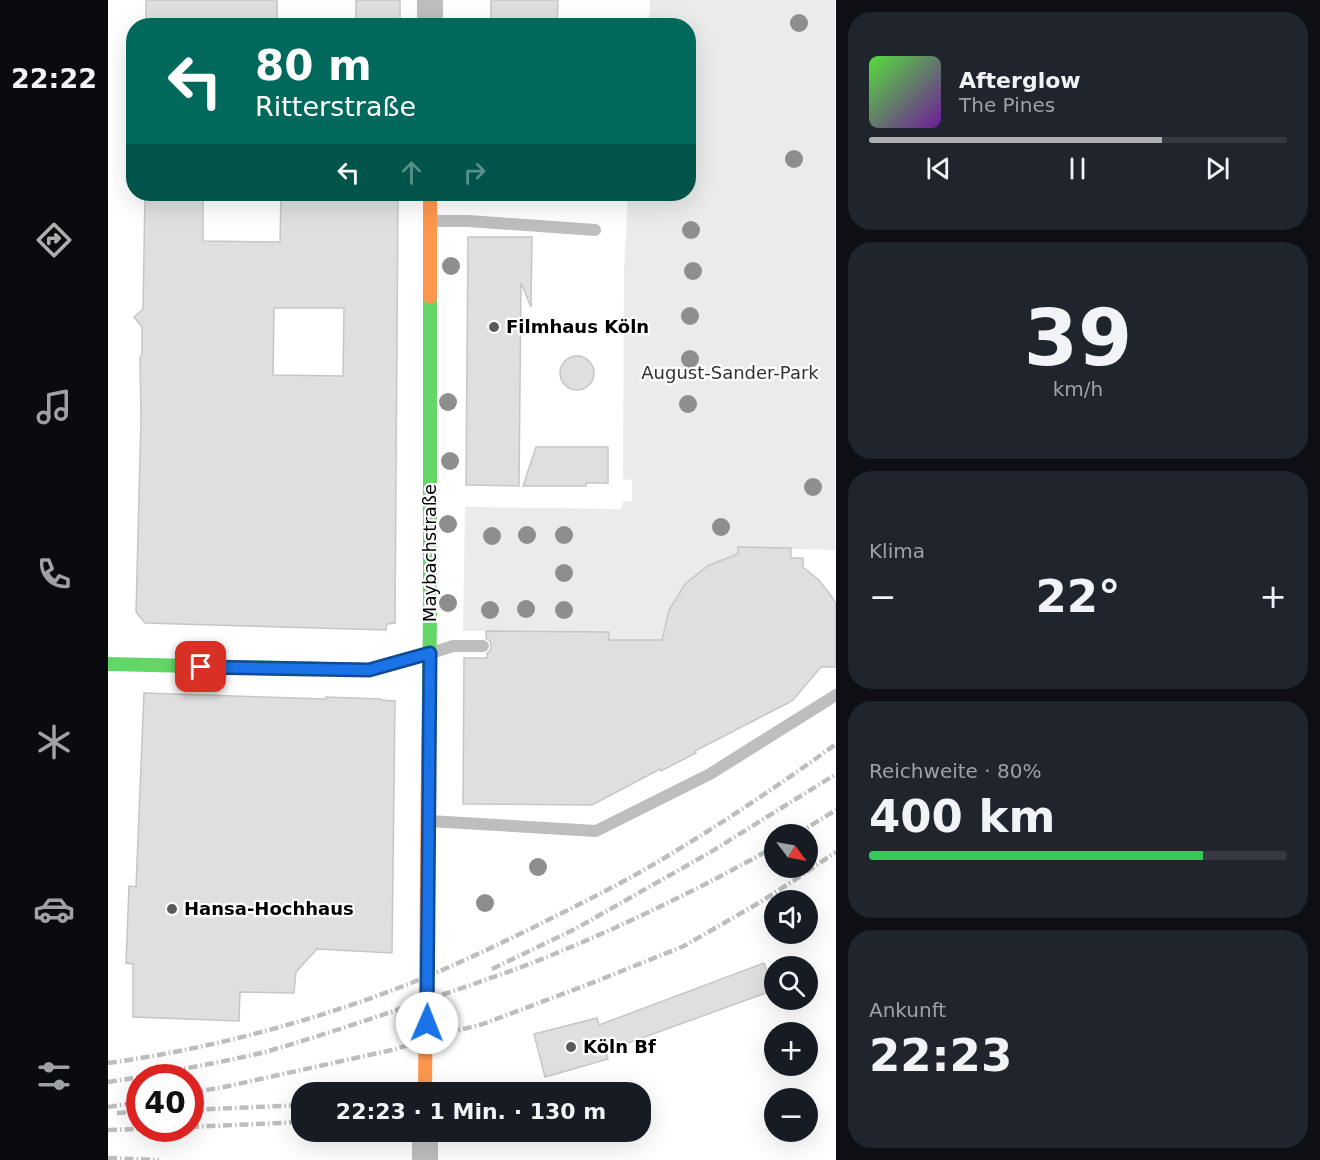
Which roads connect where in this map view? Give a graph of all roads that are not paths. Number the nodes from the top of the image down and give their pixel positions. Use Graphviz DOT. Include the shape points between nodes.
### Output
graph roads {
  1 [pos="430,0"];
  2 [pos="430,18"];
  3 [pos="430,201"];
  4 [pos="430,221"];
  5 [pos="595,230"];
  6 [pos="483,646"];
  7 [pos="430,653"];
  8 [pos="108,664"];
  9 [pos="836,695"];
  10 [pos="428,821"];
  11 [pos="426,1082"];
  12 [pos="425,1142"];
  13 [pos="425,1160"];
  1 -- 2 [label="street"];
  3 -- 4 [label="street, Maybachstraße"];
  4 -- 5 [label="lane"];
  4 -- 7 [label="street, Maybachstraße"];
  6 -- 7 [label="lane" via="453,646"];
  7 -- 8 [label="street" via="369,670"];
  7 -- 10 [label="street, Maybachstraße"];
  9 -- 10 [label="lane" via="710,774 596,831"];
  10 -- 11 [label="street, Maybachstraße"];
  12 -- 13 [label="street"];
}
